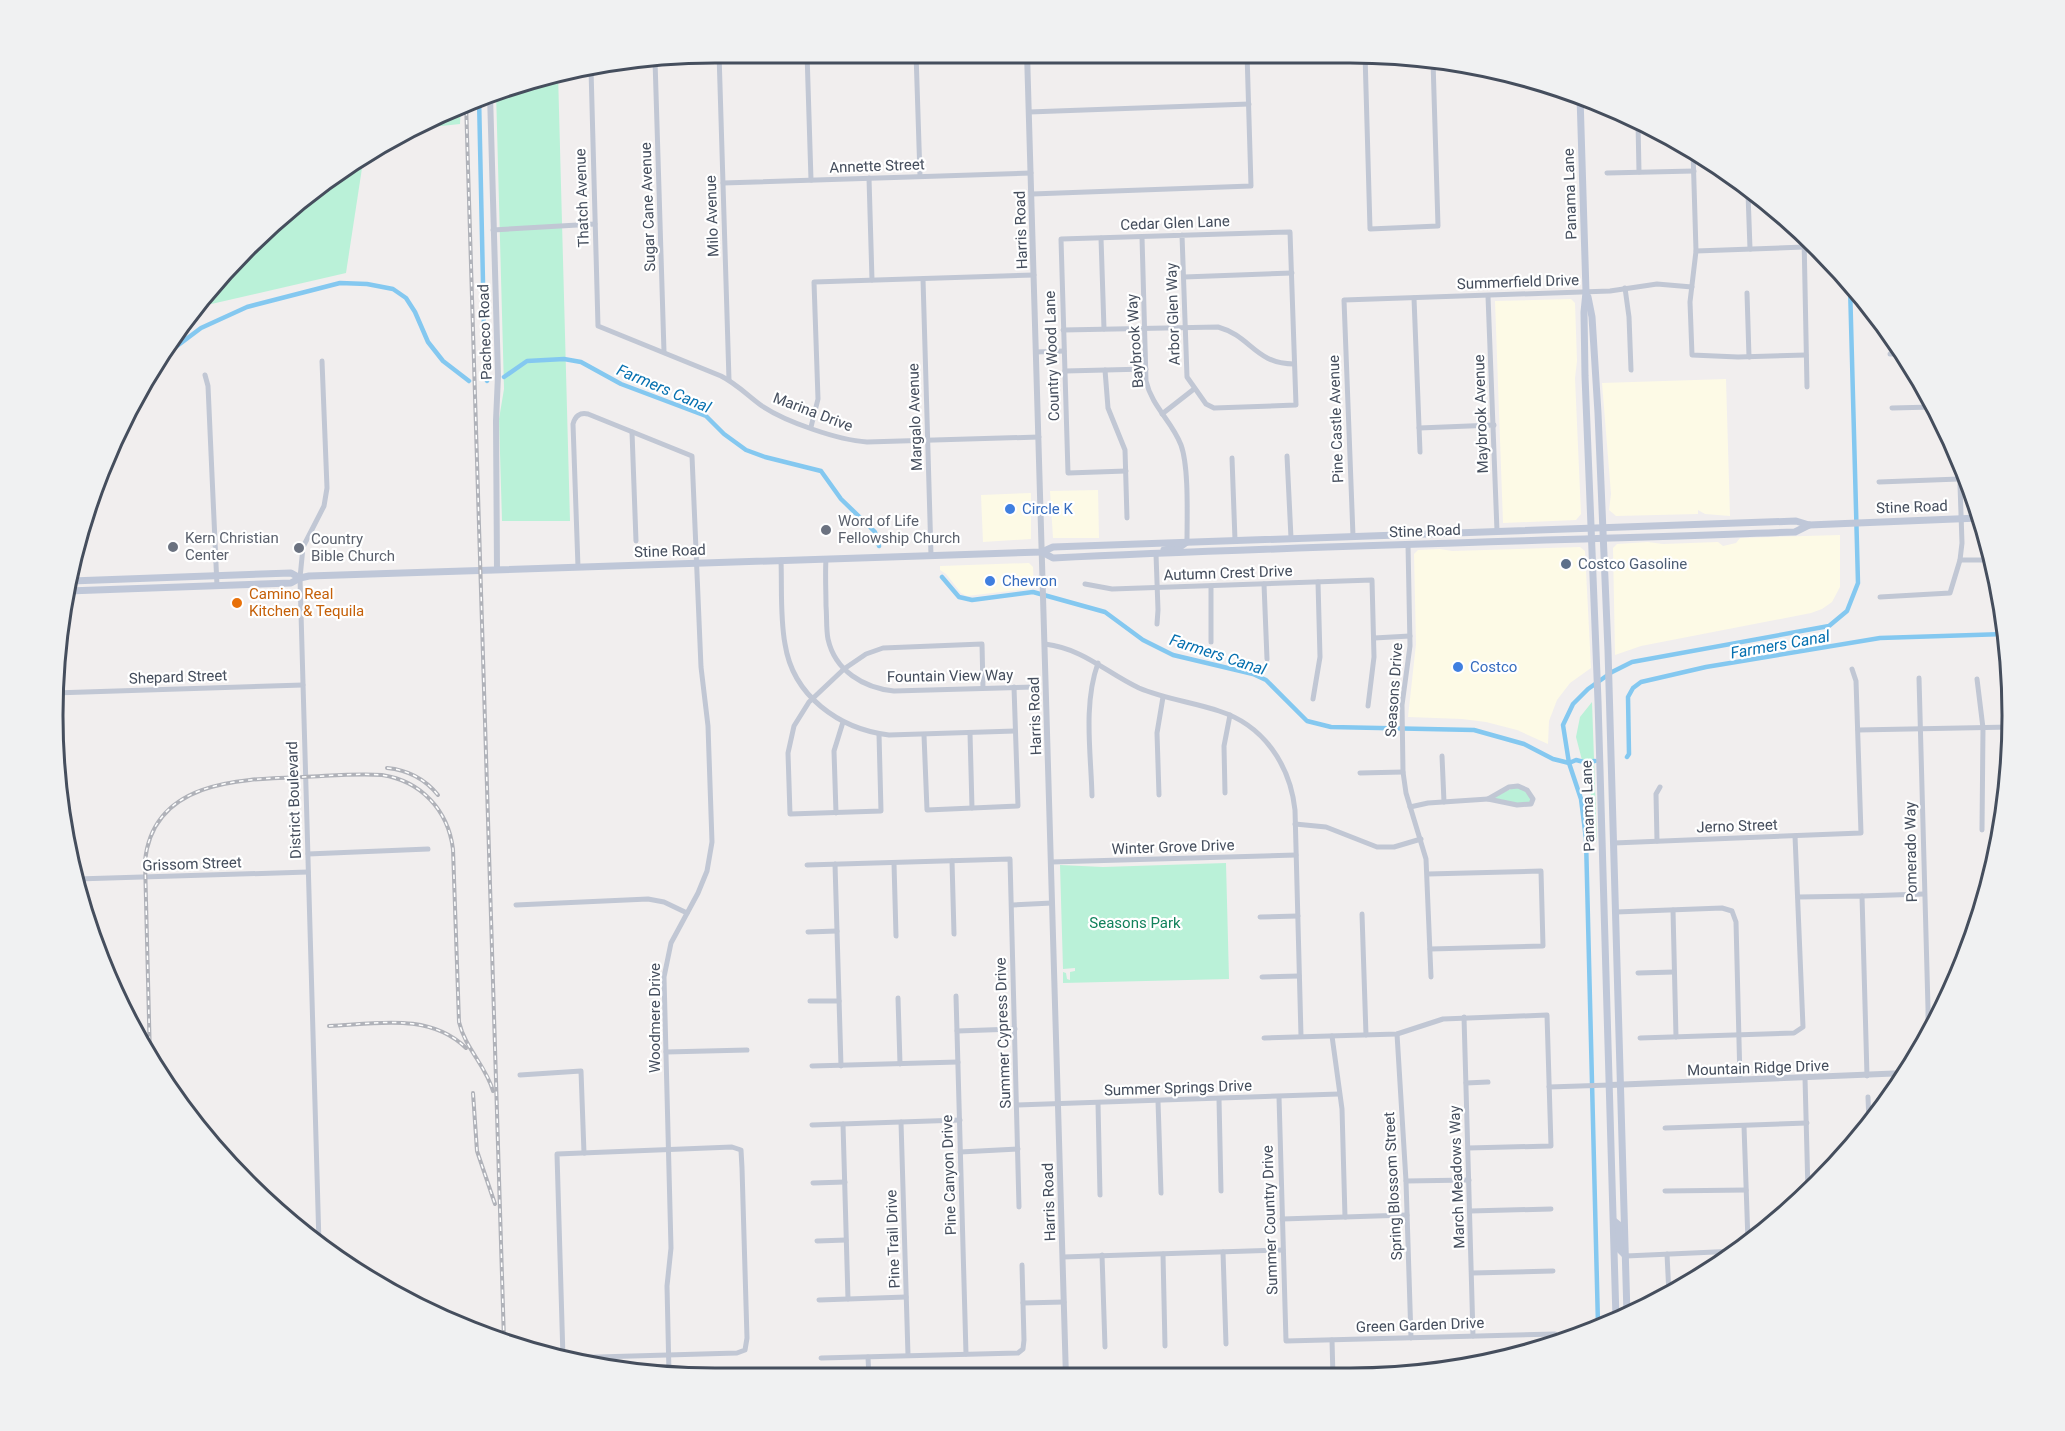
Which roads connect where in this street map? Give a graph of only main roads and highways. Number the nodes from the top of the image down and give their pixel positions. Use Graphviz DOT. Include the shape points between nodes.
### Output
graph roads {
  1 [pos="1580,106"];
  2 [pos="1586,292"];
  3 [pos="1586,376"];
  4 [pos="1598,413"];
  5 [pos="1587,417"];
  6 [pos="1600,456"];
  7 [pos="1971,518"];
  8 [pos="1809,525"];
  9 [pos="1591,527"];
  10 [pos="1602,527"];
  11 [pos="1448,534"];
  12 [pos="1353,536"];
  13 [pos="1592,539"];
  14 [pos="1603,539"];
  15 [pos="1187,542"];
  16 [pos="1408,544"];
  17 [pos="1318,548"];
  18 [pos="1042,552"];
  19 [pos="1134,554"];
  20 [pos="150,578"];
  21 [pos="300,578"];
  22 [pos="113,579"];
  23 [pos="78,581"];
  24 [pos="114,589"];
  25 [pos="76,590"];
  26 [pos="76,591"];
  27 [pos="1602,822"];
  28 [pos="1614,843"];
  29 [pos="1604,874"];
  30 [pos="1616,912"];
  31 [pos="1614,1221"];
  32 [pos="1626,1256"];
  33 [pos="1627,1306"];
  34 [pos="1616,1311"];
  1 -- 2 [label="main road, Panama Lane"];
  2 -- 3 [label="main road, Panama Lane"];
  2 -- 4 [label="main road, Panama Lane" via="1592,317"];
  3 -- 4 [label="main road" via="1591,405"];
  3 -- 5 [label="main road, Panama Lane"];
  4 -- 6 [label="main road, Panama Lane"];
  5 -- 6 [label="main road" via="1593,425"];
  5 -- 9 [label="main road, Panama Lane"];
  6 -- 10 [label="main road, Panama Lane"];
  7 -- 8 [label="main road, Stine Road"];
  8 -- 10 [label="main road, Stine Road" via="1796,521"];
  8 -- 14 [label="main road, Stine Road" via="1795,532"];
  9 -- 10 [label="main road, Stine Road"];
  9 -- 11 [label="main road, Stine Road"];
  9 -- 13 [label="main road, Panama Lane"];
  10 -- 14 [label="main road, Panama Lane"];
  11 -- 12 [label="main road, Stine Road"];
  11 -- 16 [label="main road" via="1412,539"];
  12 -- 15 [label="main road, Stine Road"];
  12 -- 17 [label="main road"];
  13 -- 14 [label="main road, Stine Road"];
  13 -- 16 [label="main road, Stine Road"];
  13 -- 27 [label="main road, Panama Lane"];
  14 -- 28 [label="main road, Panama Lane"];
  15 -- 18 [label="main road, Stine Road" via="1053,547"];
  15 -- 19 [label="main road" via="1180,547"];
  16 -- 17 [label="main road, Stine Road"];
  17 -- 19 [label="main road, Stine Road"];
  18 -- 19 [label="main road, Stine Road" via="1053,558"];
  18 -- 21 [label="main road, Stine Road"];
  20 -- 21 [label="main road, Stine Road" via="291,573"];
  20 -- 22 [label="main road, Stine Road"];
  20 -- 24 [label="main road" via="147,583"];
  21 -- 24 [label="main road, Stine Road" via="291,583"];
  22 -- 23 [label="main road, Stine Road"];
  22 -- 25 [label="main road" via="109,584"];
  24 -- 26 [label="main road, Stine Road"];
  27 -- 28 [label="main road"];
  27 -- 29 [label="main road, Panama Lane"];
  28 -- 30 [label="main road, Panama Lane"];
  29 -- 30 [label="main road" via="1610,906"];
  29 -- 31 [label="main road, Panama Lane"];
  30 -- 32 [label="main road, Panama Lane"];
  31 -- 32 [label="main road" via="1619,1225 1620,1251"];
  31 -- 34 [label="main road, Panama Lane"];
  32 -- 33 [label="main road, Panama Lane"];
}
